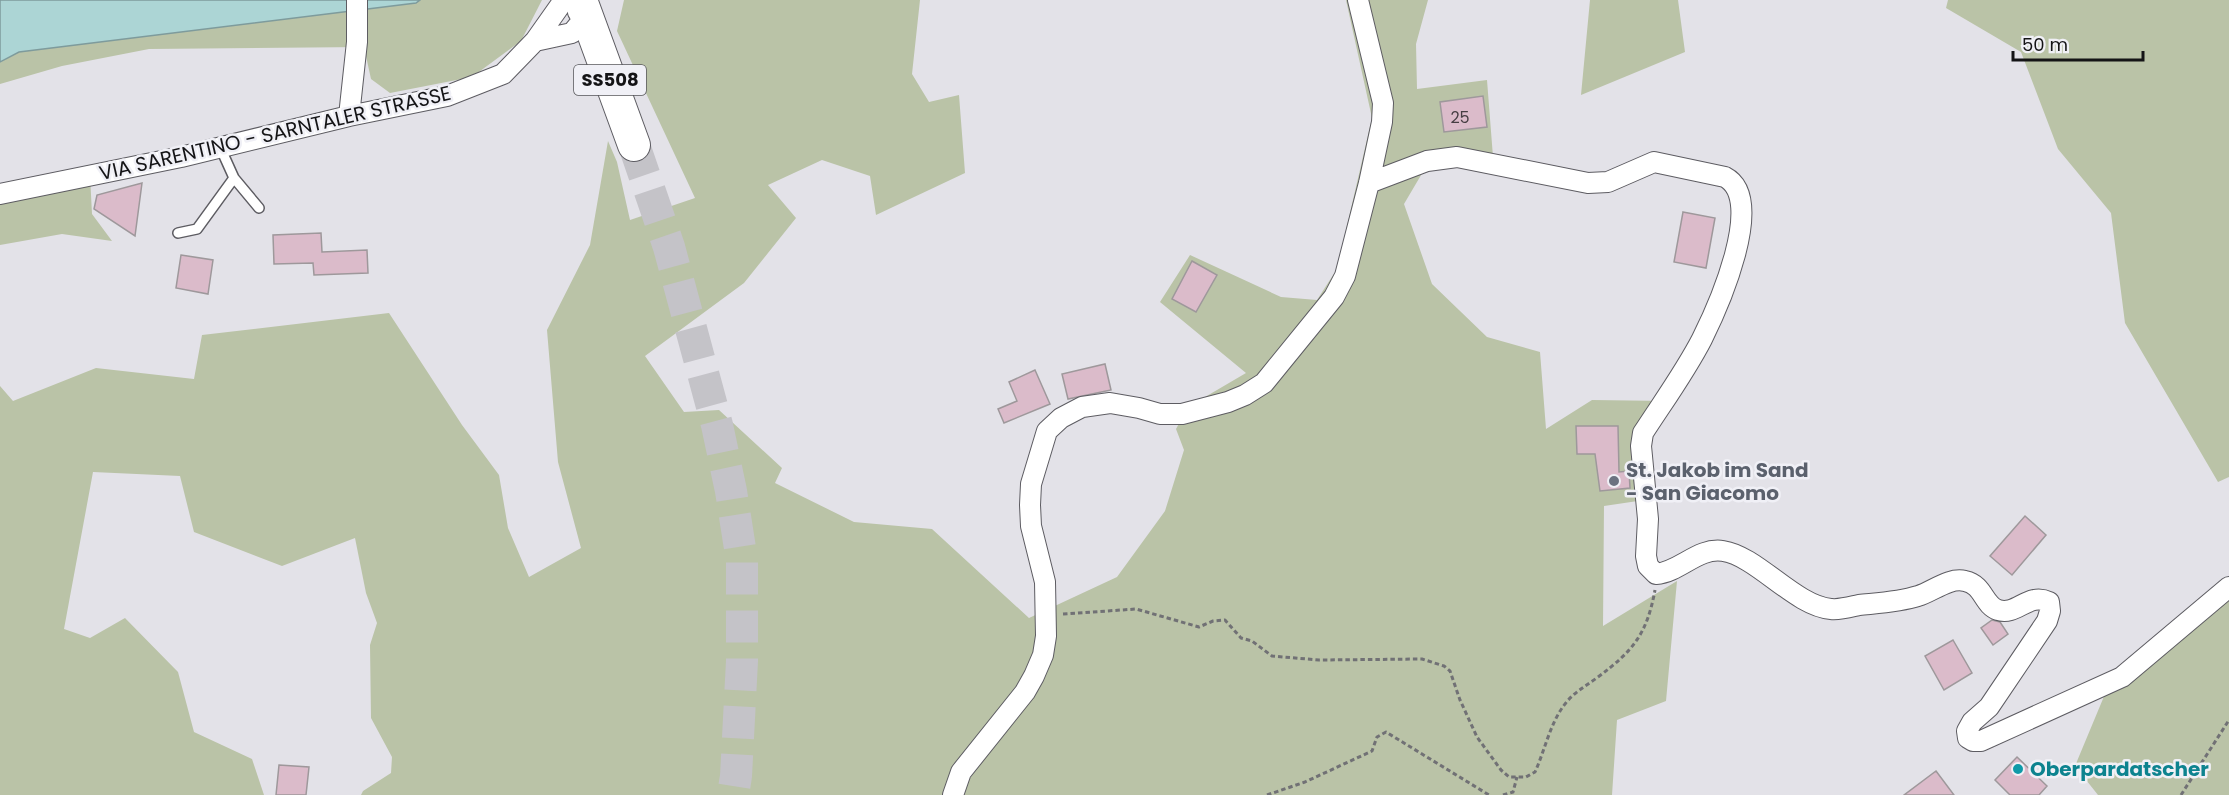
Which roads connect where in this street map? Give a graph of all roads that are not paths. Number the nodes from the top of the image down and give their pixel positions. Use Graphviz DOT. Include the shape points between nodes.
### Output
graph roads {
  1 [pos="357,0"];
  2 [pos="1358,0"];
  3 [pos="572,12"];
  4 [pos="535,41"];
  5 [pos="349,116"];
  6 [pos="634,145"];
  7 [pos="220,147"];
  8 [pos="234,178"];
  9 [pos="1369,183"];
  10 [pos="0,194"];
  11 [pos="259,208"];
  12 [pos="178,233"];
  13 [pos="2229,587"];
  14 [pos="953,795"];
  1 -- 5 [label="street"];
  2 -- 9 [label="street" via="1383,104"];
  3 -- 4 [label="street"];
  3 -- 4 [label="street, VIA SARENTINO - SARNTALER STRASSE"];
  3 -- 6 [label="main road, SS508" via="600,52"];
  4 -- 5 [label="street, VIA SARENTINO - SARNTALER STRASSE" via="503,74 447,96"];
  5 -- 7 [label="street, VIA SARENTINO - SARNTALER STRASSE"];
  7 -- 8 [label="lane"];
  7 -- 10 [label="street, VIA SARENTINO - SARNTALER STRASSE"];
  8 -- 11 [label="lane"];
  8 -- 12 [label="lane" via="197,229"];
  9 -- 13 [label="street" via="1427,161 1457,157 1588,183 1608,182 1654,162 1732,181 1739,195 1743,221 1721,297 1694,353 1643,433 1648,566 1656,574 1667,573 1706,552 1722,551 1738,555 1777,582 1832,609 1918,596 1958,580 1976,585 1992,607 1999,610 2042,598 2049,602 2047,621 1989,707 1966,731 1973,741 1981,741 2122,677"];
  9 -- 14 [label="street" via="1346,276 1334,297 1264,383 1228,402 1182,414 1160,414 1110,403 1082,407 1060,418 1047,431 1031,483 1030,505 1031,526 1045,582 1047,614 1042,655 1025,692 961,772"];
}
